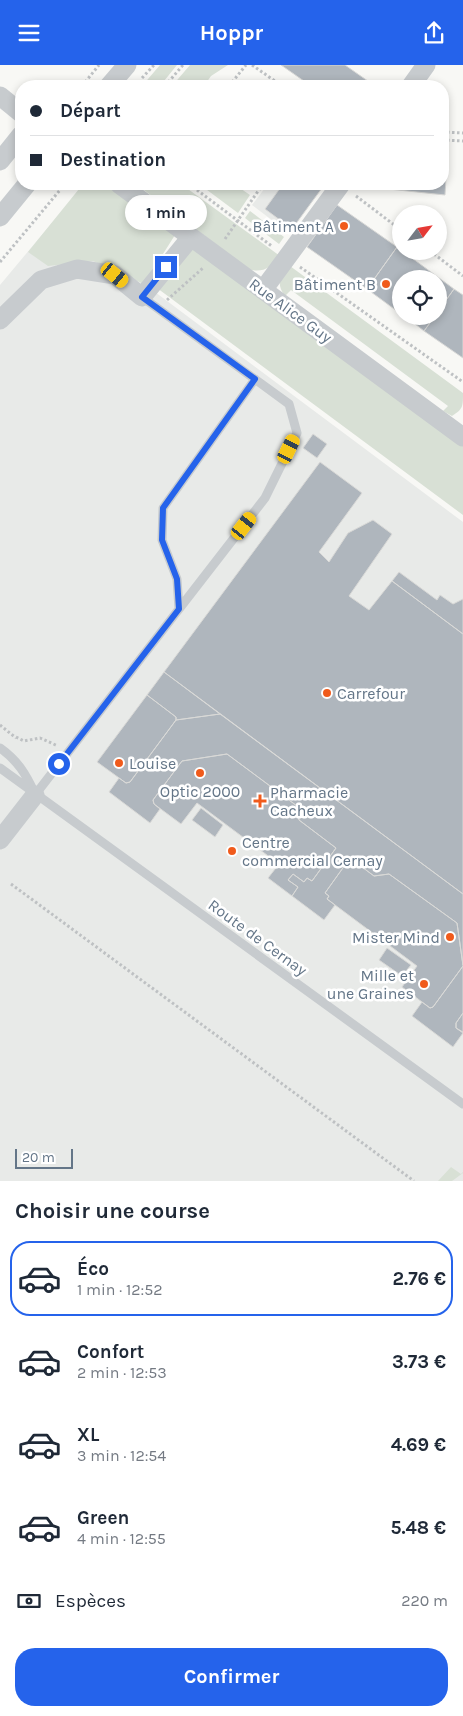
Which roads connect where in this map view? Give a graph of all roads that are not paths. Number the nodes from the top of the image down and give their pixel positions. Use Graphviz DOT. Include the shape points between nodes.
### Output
graph roads {
  1 [pos="127,65"];
  2 [pos="426,65"];
  3 [pos="114,80"];
  4 [pos="415,80"];
  5 [pos="0,96"];
  6 [pos="15,108"];
  7 [pos="15,142"];
  8 [pos="0,161"];
  9 [pos="22,190"];
  10 [pos="127,190"];
  11 [pos="337,190"];
  12 [pos="0,217"];
  13 [pos="190,237"];
  14 [pos="263,290"];
  15 [pos="142,297"];
  16 [pos="0,320"];
  17 [pos="255,379"];
  18 [pos="460,430"];
  19 [pos="179,609"];
  20 [pos="0,748"];
  21 [pos="0,768"];
  22 [pos="35,795"];
  23 [pos="0,840"];
  24 [pos="463,1104"];
  1 -- 3 [label="street"];
  2 -- 4 [label="street"];
  5 -- 6 [label="street"];
  7 -- 8 [label="street"];
  9 -- 12 [label="street"];
  10 -- 13 [label="street, Rue Alice Guy"];
  11 -- 14 [label="street"];
  13 -- 14 [label="street, Rue Alice Guy"];
  13 -- 15 [label="street"];
  14 -- 18 [label="street, Rue Alice Guy"];
  15 -- 16 [label="street" via="115,275 77,269 41,280"];
  15 -- 17 [label="lane"];
  17 -- 19 [label="lane" via="163,508 162,540 177,579"];
  17 -- 19 [label="lane" via="289,404 297,433 265,498"];
  19 -- 22 [label="lane"];
  20 -- 22 [label="lane" via="26,774"];
  21 -- 22 [label="lane, Route de Cernay"];
  22 -- 23 [label="street"];
  22 -- 24 [label="lane, Route de Cernay"];
}
